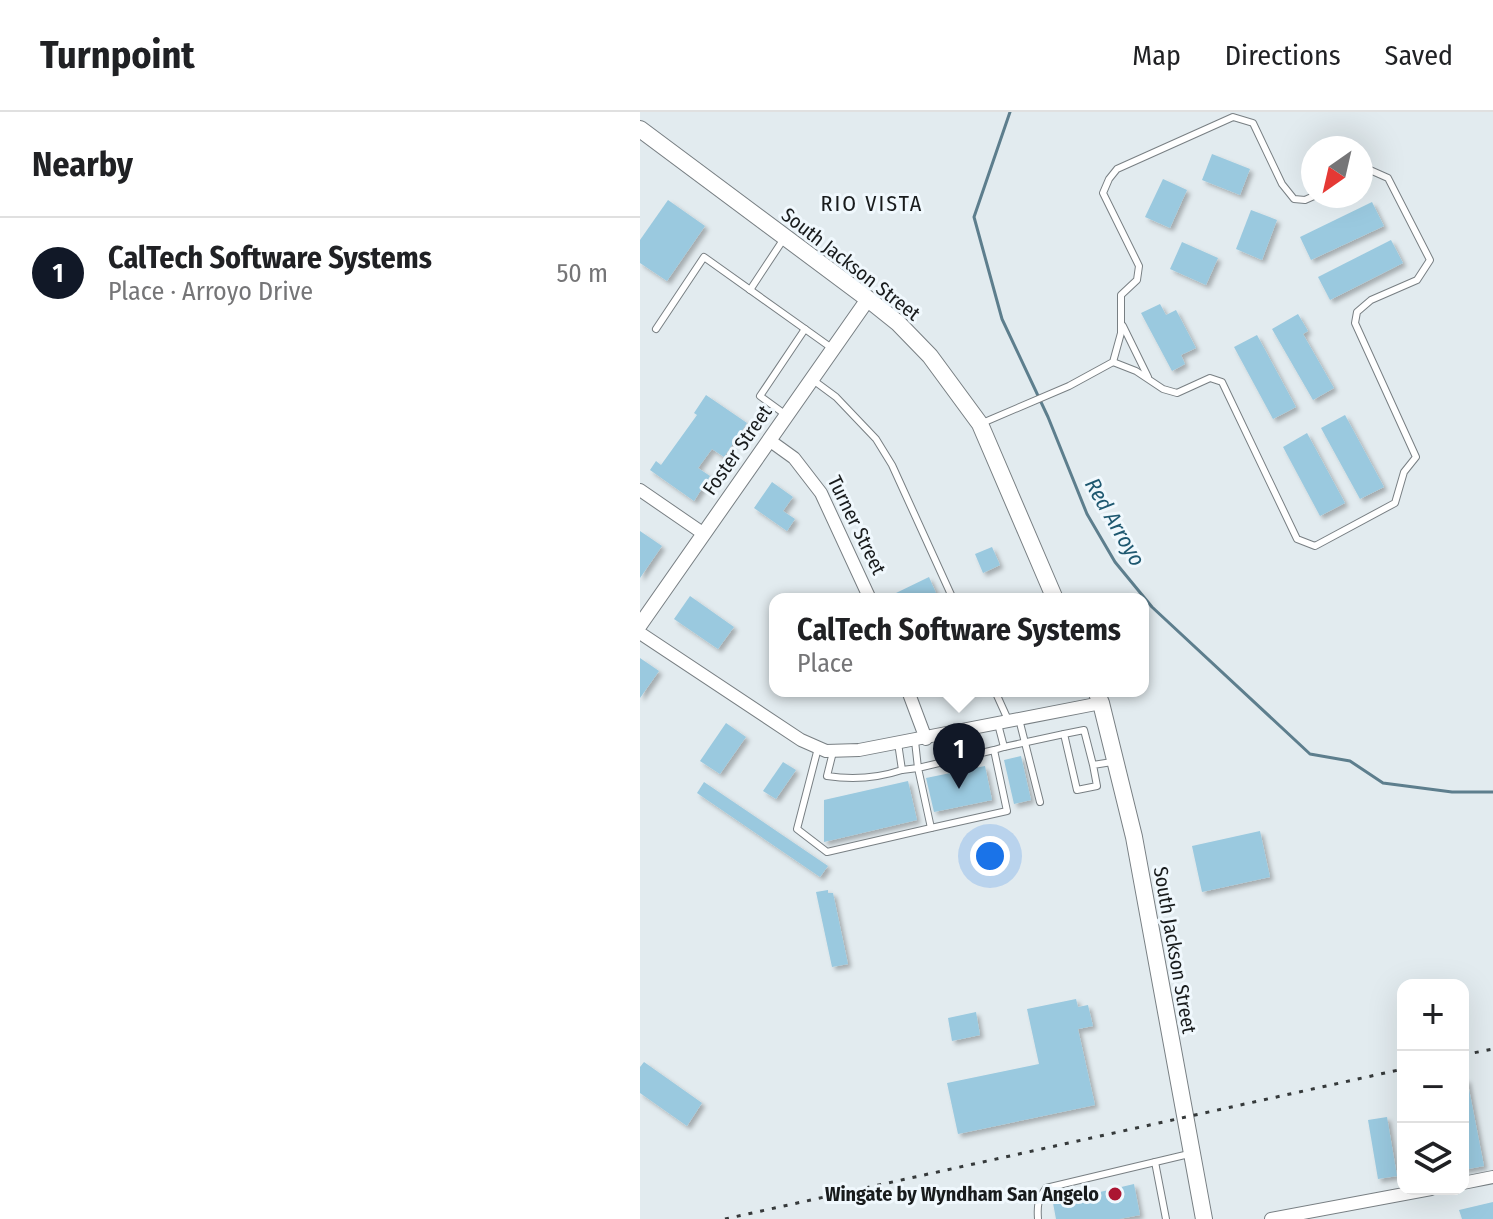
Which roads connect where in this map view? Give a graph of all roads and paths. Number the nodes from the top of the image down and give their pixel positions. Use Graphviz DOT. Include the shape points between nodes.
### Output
graph roads {
  1 [pos="640,129"];
  2 [pos="1373,171"];
  3 [pos="1301,200"];
  4 [pos="785,238"];
  5 [pos="750,290"];
  6 [pos="868,299"];
  7 [pos="1119,319"];
  8 [pos="656,329"];
  9 [pos="805,329"];
  10 [pos="833,349"];
  11 [pos="1113,362"];
  12 [pos="812,379"];
  13 [pos="1150,380"];
  14 [pos="786,415"];
  15 [pos="980,424"];
  16 [pos="769,440"];
  17 [pos="640,490"];
  18 [pos="704,534"];
  19 [pos="867,593"];
  20 [pos="950,593"];
  21 [pos="1052,593"];
  22 [pos="640,625"];
  23 [pos="640,633"];
  24 [pos="909,697"];
  25 [pos="998,697"];
  26 [pos="1098,697"];
  27 [pos="1008,722"];
  28 [pos="972,730"];
  29 [pos="1064,734"];
  30 [pos="920,740"];
  31 [pos="1025,742"];
  32 [pos="898,743"];
  33 [pos="1004,747"];
  34 [pos="818,748"];
  35 [pos="994,750"];
  36 [pos="833,751"];
  37 [pos="977,754"];
  38 [pos="1115,761"];
  39 [pos="1093,765"];
  40 [pos="918,768"];
  41 [pos="902,770"];
  42 [pos="812,773"];
  43 [pos="827,776"];
  44 [pos="1040,802"];
  45 [pos="931,828"];
  46 [pos="1193,1154"];
  47 [pos="1155,1162"];
  48 [pos="1493,1177"];
  49 [pos="1469,1182"];
  50 [pos="1399,1195"];
  51 [pos="1038,1219"];
  52 [pos="1166,1219"];
  53 [pos="1204,1219"];
  54 [pos="1271,1219"];
  1 -- 4 [label="main road, South Jackson Street"];
  2 -- 13 [label="lane" via="1388,178 1430,260 1417,280 1371,300 1357,312 1355,323 1416,457 1404,472 1395,503 1315,546 1297,539 1222,382 1210,378 1177,393"];
  3 -- 7 [label="lane" via="1282,184 1253,123 1233,117 1117,169 1103,193 1139,266 1137,280 1121,295"];
  4 -- 5 [label="lane"];
  4 -- 6 [label="main road, South Jackson Street"];
  5 -- 8 [label="lane" via="704,257"];
  5 -- 9 [label="lane"];
  6 -- 10 [label="street, Foster Street"];
  6 -- 15 [label="main road, South Jackson Street" via="930,356"];
  7 -- 11 [label="lane"];
  7 -- 13 [label="lane"];
  9 -- 10 [label="lane"];
  9 -- 14 [label="lane" via="760,396"];
  10 -- 12 [label="street, Foster Street"];
  11 -- 13 [label="lane"];
  11 -- 15 [label="lane"];
  12 -- 14 [label="street, Foster Street"];
  12 -- 20 [label="lane" via="876,439"];
  14 -- 16 [label="street, Foster Street"];
  15 -- 21 [label="main road, South Jackson Street"];
  16 -- 18 [label="street, Foster Street"];
  16 -- 19 [label="street, Turner Street" via="794,458 821,493"];
  17 -- 18 [label="street"];
  18 -- 22 [label="street, Foster Street"];
  23 -- 34 [label="street"];
  24 -- 30 [label="street"];
  25 -- 27 [label="lane"];
  26 -- 27 [label="street"];
  26 -- 38 [label="main road, South Jackson Street"];
  27 -- 28 [label="street"];
  27 -- 31 [label="lane"];
  27 -- 33 [label="lane"];
  28 -- 30 [label="street"];
  28 -- 37 [label="lane"];
  29 -- 31 [label="lane"];
  29 -- 39 [label="lane" via="1084,730"];
  29 -- 39 [label="lane" via="1077,790 1097,786"];
  30 -- 32 [label="street"];
  30 -- 40 [label="lane"];
  31 -- 33 [label="lane"];
  31 -- 44 [label="lane"];
  32 -- 36 [label="street"];
  32 -- 41 [label="lane"];
  33 -- 35 [label="lane"];
  34 -- 36 [label="street"];
  34 -- 42 [label="lane"];
  35 -- 37 [label="lane"];
  35 -- 45 [label="lane" via="1007,811"];
  36 -- 43 [label="lane"];
  37 -- 40 [label="lane"];
  38 -- 39 [label="lane"];
  38 -- 46 [label="main road, South Jackson Street"];
  40 -- 41 [label="lane"];
  40 -- 45 [label="lane"];
  41 -- 43 [label="lane" via="866,778"];
  42 -- 43 [label="lane"];
  42 -- 45 [label="lane" via="797,829 827,852"];
  46 -- 47 [label="lane"];
  46 -- 53 [label="main road, South Jackson Street"];
  47 -- 51 [label="lane" via="1046,1188 1039,1197"];
  47 -- 52 [label="lane"];
  48 -- 49 [label="street"];
  50 -- 54 [label="street"];
}
